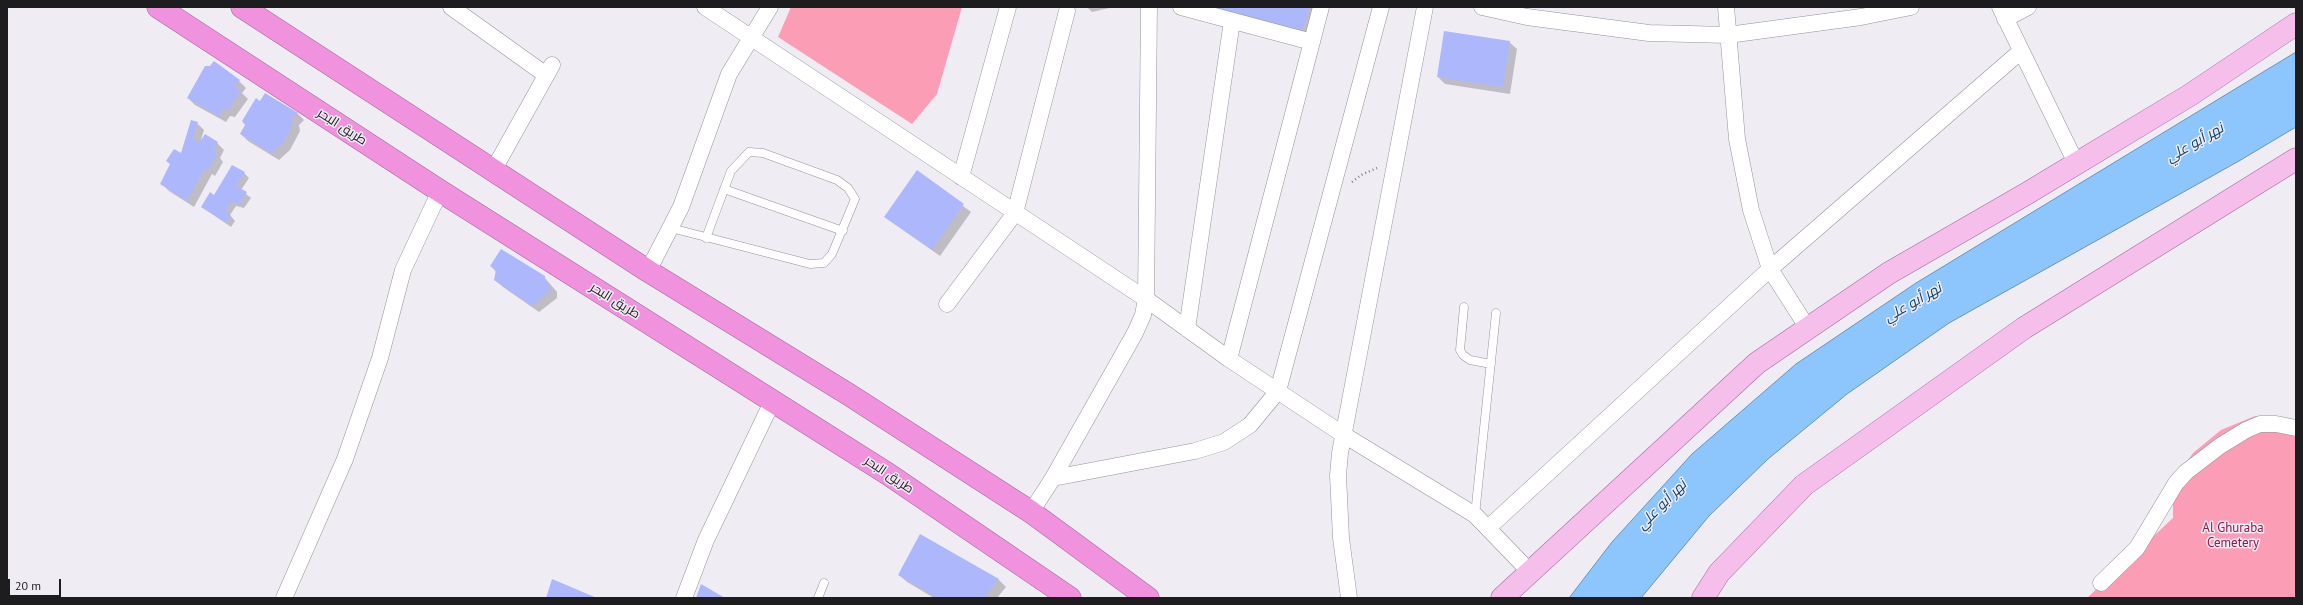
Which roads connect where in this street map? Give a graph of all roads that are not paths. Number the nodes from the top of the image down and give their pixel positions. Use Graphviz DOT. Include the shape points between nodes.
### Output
graph roads {
  1 [pos="158,7"];
  2 [pos="242,7"];
  3 [pos="451,7"];
  4 [pos="705,7"];
  5 [pos="770,7"];
  6 [pos="1008,7"];
  7 [pos="1149,7"];
  8 [pos="1181,7"];
  9 [pos="1321,7"];
  10 [pos="1381,7"];
  11 [pos="1425,7"];
  12 [pos="1482,7"];
  13 [pos="1726,7"];
  14 [pos="1911,7"];
  15 [pos="2028,7"];
  16 [pos="1067,11"];
  17 [pos="721,12"];
  18 [pos="2002,13"];
  19 [pos="1232,21"];
  20 [pos="2296,24"];
  21 [pos="1728,35"];
  22 [pos="752,36"];
  23 [pos="1312,42"];
  24 [pos="2021,51"];
  25 [pos="2296,159"];
  26 [pos="2076,163"];
  27 [pos="494,169"];
  28 [pos="961,177"];
  29 [pos="724,189"];
  30 [pos="440,191"];
  31 [pos="1015,213"];
  32 [pos="671,228"];
  33 [pos="843,231"];
  34 [pos="706,238"];
  35 [pos="1770,269"];
  36 [pos="648,271"];
  37 [pos="1146,300"];
  38 [pos="947,304"];
  39 [pos="1464,307"];
  40 [pos="1496,313"];
  41 [pos="1807,327"];
  42 [pos="1187,329"];
  43 [pos="1230,359"];
  44 [pos="1491,364"];
  45 [pos="1278,391"];
  46 [pos="773,400"];
  47 [pos="2296,428"];
  48 [pos="1344,435"];
  49 [pos="1053,478"];
  50 [pos="1031,512"];
  51 [pos="1475,515"];
  52 [pos="1488,528"];
  53 [pos="1531,573"];
  54 [pos="824,583"];
  55 [pos="2102,583"];
  56 [pos="1058,595"];
  57 [pos="284,598"];
  58 [pos="684,598"];
  59 [pos="818,598"];
  60 [pos="1148,598"];
  61 [pos="1349,598"];
  62 [pos="1502,598"];
  63 [pos="1703,598"];
  1 -- 30 [label="highway, طريق البحر"];
  2 -- 27 [label="highway"];
  3 -- 27 [label="street" via="549,70"];
  4 -- 17 [label="street"];
  5 -- 22 [label="street"];
  6 -- 28 [label="street"];
  7 -- 37 [label="street"];
  8 -- 19 [label="street"];
  9 -- 23 [label="street"];
  10 -- 45 [label="street"];
  11 -- 48 [label="street"];
  12 -- 21 [label="street" via="1527,17 1650,33"];
  13 -- 21 [label="street"];
  14 -- 21 [label="street" via="1861,17"];
  15 -- 18 [label="street"];
  16 -- 31 [label="street"];
  17 -- 22 [label="street"];
  18 -- 24 [label="street"];
  19 -- 23 [label="street"];
  19 -- 42 [label="street"];
  20 -- 26 [label="main road" via="2190,95"];
  21 -- 35 [label="street" via="1737,139 1751,210"];
  22 -- 28 [label="street"];
  22 -- 32 [label="street" via="729,74 689,186"];
  23 -- 43 [label="street"];
  24 -- 26 [label="street"];
  24 -- 35 [label="street"];
  25 -- 63 [label="main road" via="2024,328 1804,485 1719,573"];
  26 -- 41 [label="main road" via="1889,273"];
  27 -- 36 [label="highway"];
  28 -- 31 [label="street"];
  29 -- 33 [label="lane"];
  29 -- 33 [label="lane" via="731,171 749,152 762,153 837,180 848,188 856,199"];
  29 -- 34 [label="lane"];
  30 -- 46 [label="highway, طريق البحر"];
  30 -- 57 [label="street" via="403,270 380,358 345,459"];
  31 -- 37 [label="street"];
  31 -- 38 [label="street"];
  32 -- 34 [label="lane"];
  32 -- 36 [label="street"];
  33 -- 34 [label="lane" via="832,254 824,263 810,264"];
  35 -- 41 [label="street"];
  35 -- 52 [label="street"];
  36 -- 50 [label="highway" via="848,394"];
  37 -- 42 [label="street"];
  37 -- 49 [label="street" via="1140,324"];
  39 -- 44 [label="lane" via="1460,350 1470,360"];
  40 -- 44 [label="lane"];
  41 -- 53 [label="main road" via="1757,363"];
  42 -- 43 [label="street"];
  43 -- 45 [label="street"];
  44 -- 51 [label="lane"];
  45 -- 48 [label="street"];
  45 -- 49 [label="street" via="1250,425 1224,442 1195,451"];
  46 -- 56 [label="highway, طريق البحر" via="888,474"];
  46 -- 58 [label="street" via="706,540"];
  47 -- 55 [label="street" via="2260,424 2220,446 2186,472 2176,483 2137,548"];
  48 -- 51 [label="street"];
  48 -- 61 [label="street" via="1338,475"];
  49 -- 50 [label="street"];
  50 -- 60 [label="highway"];
  51 -- 52 [label="street"];
  52 -- 53 [label="street"];
  53 -- 62 [label="main road"];
  54 -- 59 [label="lane"];
}
